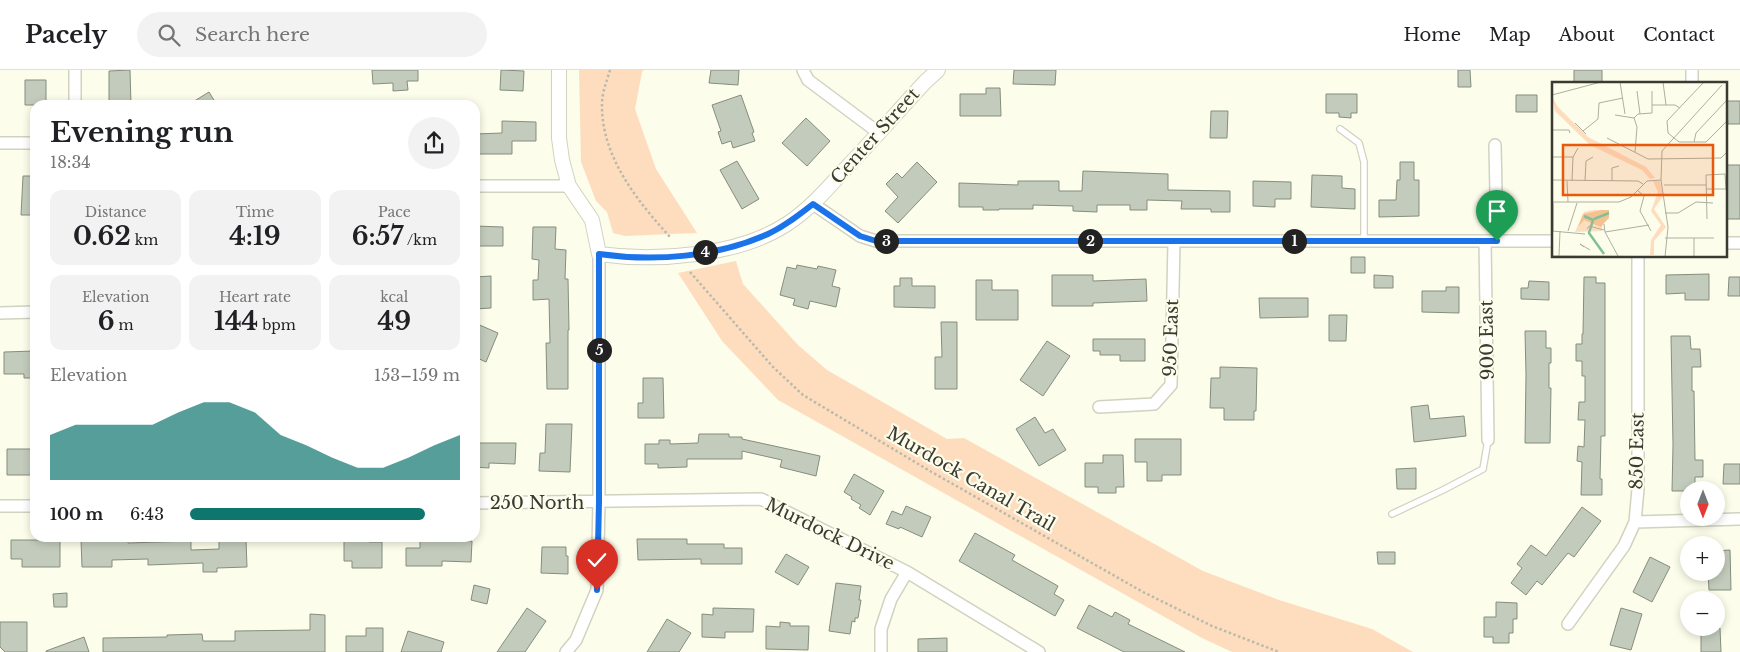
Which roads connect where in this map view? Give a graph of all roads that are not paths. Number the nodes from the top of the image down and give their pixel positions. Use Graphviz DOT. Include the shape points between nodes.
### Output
graph roads {
  1 [pos="75,70"];
  2 [pos="559,70"];
  3 [pos="803,70"];
  4 [pos="938,70"];
  5 [pos="75,100"];
  6 [pos="1340,129"];
  7 [pos="879,133"];
  8 [pos="0,143"];
  9 [pos="30,143"];
  10 [pos="1495,145"];
  11 [pos="480,186"];
  12 [pos="569,186"];
  13 [pos="813,204"];
  14 [pos="1364,241"];
  15 [pos="1491,241"];
  16 [pos="1552,241"];
  17 [pos="1174,242"];
  18 [pos="599,254"];
  19 [pos="1638,258"];
  20 [pos="30,312"];
  21 [pos="0,313"];
  22 [pos="1099,406"];
  23 [pos="1488,440"];
  24 [pos="599,502"];
  25 [pos="480,503"];
  26 [pos="0,506"];
  27 [pos="30,506"];
  28 [pos="1392,514"];
  29 [pos="1740,520"];
  30 [pos="1635,522"];
  31 [pos="906,572"];
  32 [pos="1568,624"];
  33 [pos="566,652"];
  34 [pos="882,652"];
  35 [pos="1038,652"];
  1 -- 5 [label="street"];
  2 -- 12 [label="street" via="559,138"];
  3 -- 7 [label="street" via="808,80"];
  4 -- 7 [label="street, Center Street"];
  6 -- 14 [label="lane" via="1359,144 1364,162"];
  7 -- 13 [label="street, Center Street"];
  8 -- 9 [label="street"];
  10 -- 15 [label="street, 900 East"];
  11 -- 12 [label="street"];
  12 -- 18 [label="street" via="592,220"];
  13 -- 17 [label="street" via="860,236 876,241"];
  13 -- 18 [label="street, Center Street" via="787,224 730,248 682,257"];
  14 -- 15 [label="street"];
  14 -- 17 [label="street"];
  15 -- 16 [label="street"];
  15 -- 23 [label="street, 900 East"];
  17 -- 22 [label="street, 950 East" via="1171,385 1154,404"];
  18 -- 24 [label="street"];
  19 -- 30 [label="street, 850 East" via="1638,489"];
  20 -- 21 [label="street"];
  23 -- 28 [label="lane" via="1483,469"];
  24 -- 25 [label="street, 250 North"];
  24 -- 31 [label="street, Murdock Drive" via="761,499"];
  24 -- 33 [label="street" via="597,590 576,640"];
  26 -- 27 [label="street"];
  29 -- 30 [label="street"];
  30 -- 32 [label="street, 850 East" via="1624,546"];
  31 -- 34 [label="street" via="891,599 881,629"];
  31 -- 35 [label="street, Murdock Drive"];
}
